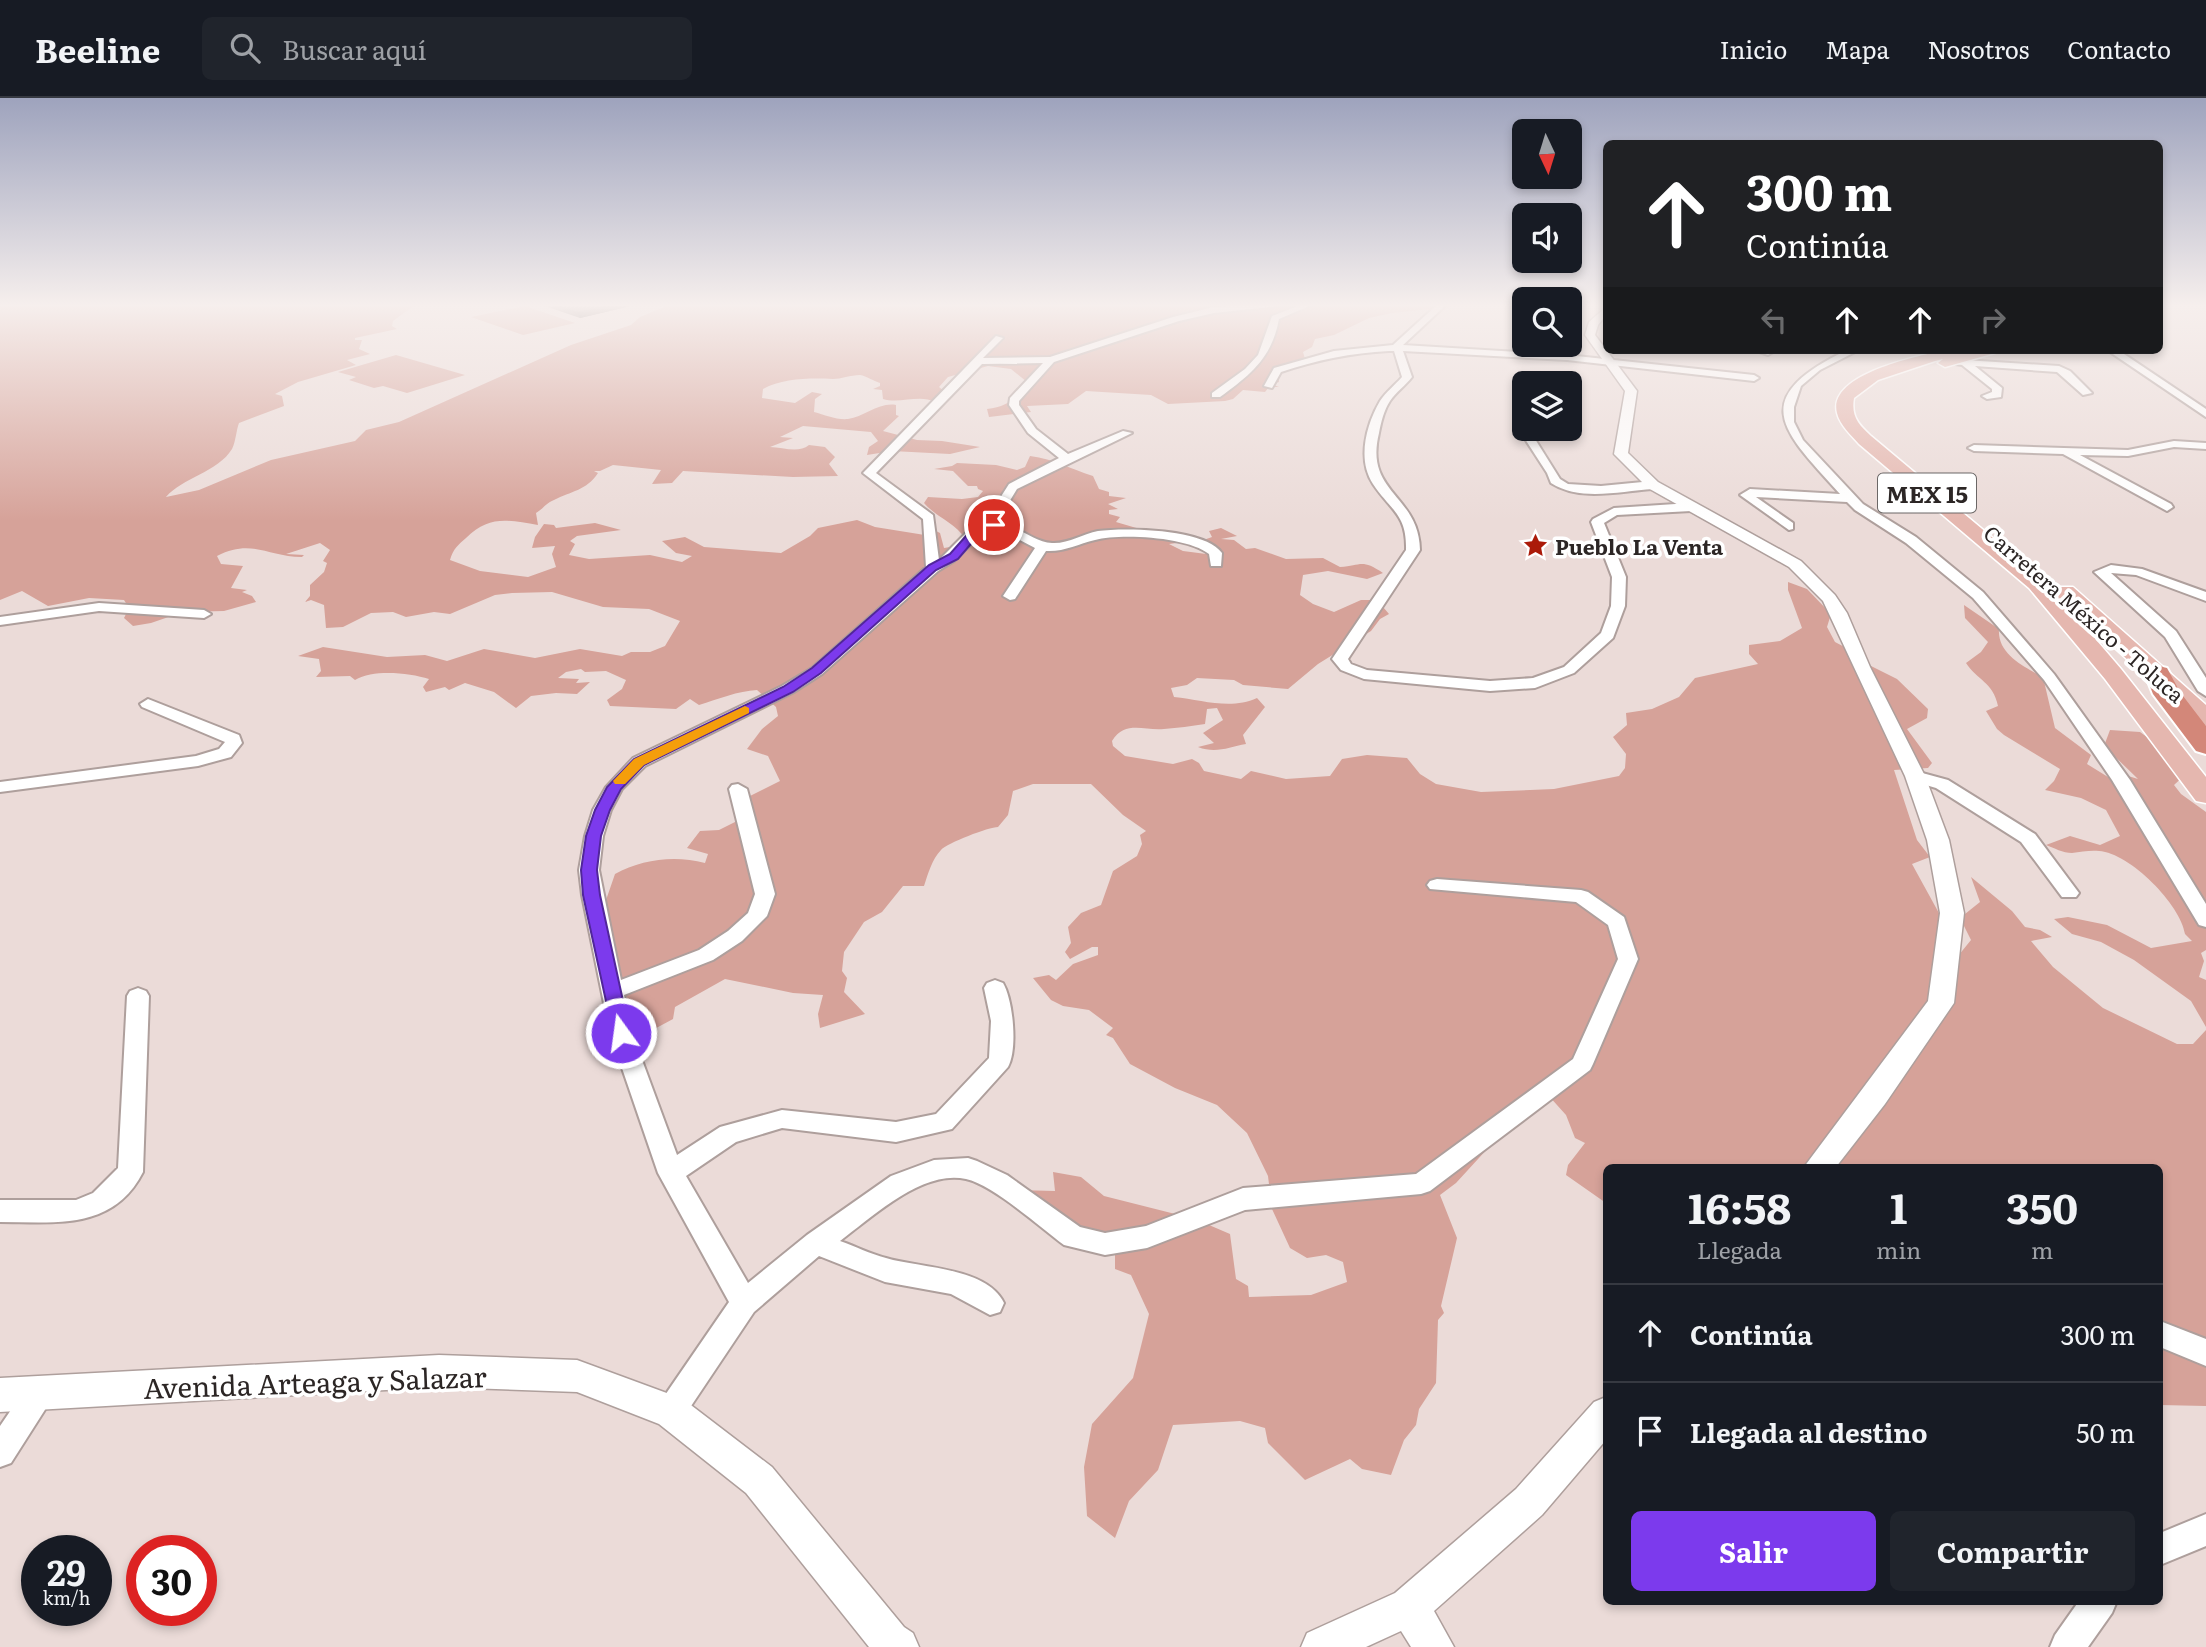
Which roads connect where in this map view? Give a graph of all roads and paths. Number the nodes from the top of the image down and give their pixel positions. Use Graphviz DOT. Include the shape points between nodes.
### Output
graph roads {
  1 [pos="965,376"];
  2 [pos="1036,376"];
  3 [pos="1240,376"];
  4 [pos="1274,376"];
  5 [pos="1407,376"];
  6 [pos="1620,376"];
  7 [pos="1740,376"];
  8 [pos="1806,376"];
  9 [pos="1874,376"];
  10 [pos="1899,376"];
  11 [pos="1983,376"];
  12 [pos="2070,376"];
  13 [pos="2151,376"];
  14 [pos="1754,378"];
  15 [pos="1269,386"];
  16 [pos="2087,393"];
  17 [pos="1216,395"];
  18 [pos="1987,396"];
  19 [pos="2206,414"];
  20 [pos="1127,433"];
  21 [pos="1531,441"];
  22 [pos="2206,446"];
  23 [pos="1974,448"];
  24 [pos="2064,450"];
  25 [pos="1068,459"];
  26 [pos="1653,485"];
  27 [pos="1849,498"];
  28 [pos="1691,507"];
  29 [pos="2166,507"];
  30 [pos="988,526"];
  31 [pos="1789,526"];
  32 [pos="1043,546"];
  33 [pos="1216,563"];
  34 [pos="933,568"];
  35 [pos="1010,596"];
  36 [pos="2206,597"];
  37 [pos="204,614"];
  38 [pos="0,621"];
  39 [pos="2158,674"];
  40 [pos="2206,691"];
  41 [pos="2182,695"];
  42 [pos="2206,697"];
  43 [pos="148,704"];
  44 [pos="2206,718"];
  45 [pos="2206,745"];
  46 [pos="1915,776"];
  47 [pos="0,787"];
  48 [pos="738,789"];
  49 [pos="2206,795"];
  50 [pos="1437,885"];
  51 [pos="2069,893"];
  52 [pos="2206,920"];
  53 [pos="995,988"];
  54 [pos="611,992"];
  55 [pos="138,996"];
  56 [pos="1821,1164"];
  57 [pos="671,1173"];
  58 [pos="0,1211"];
  59 [pos="816,1243"];
  60 [pos="744,1303"];
  61 [pos="990,1303"];
  62 [pos="2163,1336"];
  63 [pos="2206,1353"];
  64 [pos="0,1395"];
  65 [pos="38,1395"];
  66 [pos="671,1411"];
  67 [pos="1603,1417"];
  68 [pos="0,1452"];
  69 [pos="2206,1530"];
  70 [pos="2163,1548"];
  71 [pos="2097,1605"];
  72 [pos="1409,1607"];
  73 [pos="899,1647"];
  74 [pos="1321,1647"];
  75 [pos="1434,1647"];
  76 [pos="2067,1647"];
  1 -- 34 [label="street" via="869,473 929,518"];
  2 -- 25 [label="street" via="1014,405 1032,431"];
  3 -- 17 [label="street"];
  4 -- 15 [label="street"];
  5 -- 28 [label="street" via="1386,400 1371,436 1368,459 1377,486 1406,513 1413,550 1340,659 1353,671 1490,686 1535,684 1569,670 1608,635 1618,606 1619,577 1597,522 1614,512"];
  6 -- 26 [label="street" via="1632,396 1621,454"];
  7 -- 14 [label="street"];
  8 -- 27 [label="street" via="1797,385 1789,422 1798,441"];
  9 -- 49 [label="main road, Carretera México - Toluca / MEX 15" via="1850,391 1845,400 1846,415 1865,440 2036,584"];
  10 -- 39 [label="main road, Carretera México - Toluca / MEX 15" via="1874,386 1862,404 1864,419 1883,443"];
  11 -- 18 [label="street" via="1997,388 1997,395"];
  12 -- 16 [label="street"];
  13 -- 19 [label="street"];
  20 -- 25 [label="street"];
  21 -- 26 [label="street" via="1555,481 1566,488"];
  22 -- 24 [label="street" via="2175,444 2128,453"];
  23 -- 24 [label="street"];
  24 -- 29 [label="street"];
  25 -- 30 [label="street" via="1013,487"];
  26 -- 28 [label="street"];
  27 -- 31 [label="street" via="1746,495"];
  27 -- 52 [label="street" via="1978,594 2056,687 2121,780"];
  28 -- 46 [label="street" via="1795,564 1829,597"];
  30 -- 32 [label="street" via="1007,527"];
  30 -- 34 [label="street" via="978,529 954,557"];
  32 -- 33 [label="street" via="1060,547 1116,533 1165,537 1211,549"];
  32 -- 35 [label="street"];
  34 -- 54 [label="street" via="817,671 639,762 615,787 602,810 589,870"];
  36 -- 40 [label="street" via="2130,570 2101,572 2171,634"];
  37 -- 38 [label="street" via="99,607"];
  39 -- 41 [label="main road, Carretera México - Toluca / MEX 15"];
  39 -- 45 [label="highway" via="2167,694"];
  41 -- 42 [label="street"];
  41 -- 44 [label="main road, Carretera México - Toluca / MEX 15"];
  43 -- 47 [label="street" via="206,726 234,743 225,754 198,761"];
  46 -- 51 [label="street" via="1942,784 2028,838"];
  46 -- 56 [label="street" via="1938,840 1952,913 1941,1003"];
  48 -- 54 [label="street" via="765,894 757,915 706,955"];
  50 -- 59 [label="street" via="1581,896 1617,922 1628,959 1582,1064 1420,1184 1243,1199 1147,1237 1105,1244 1073,1237 998,1182 968,1168 934,1170 900,1183"];
  53 -- 57 [label="street" via="1002,1021 1000,1061 943,1122 896,1132 782,1119 729,1134"];
  54 -- 57 [label="street"];
  55 -- 58 [label="street" via="130,1172 103,1201 77,1211"];
  57 -- 60 [label="street"];
  59 -- 60 [label="street"];
  59 -- 61 [label="street" via="885,1270 957,1283"];
  60 -- 66 [label="street"];
  62 -- 63 [label="street"];
  64 -- 65 [label="street, Avenida Arteaga y Salazar"];
  65 -- 66 [label="street, Avenida Arteaga y Salazar" via="439,1371 576,1376"];
  65 -- 68 [label="street"];
  66 -- 73 [label="street, Avenida Arteaga y Salazar" via="759,1480"];
  67 -- 72 [label="street" via="1529,1502"];
  69 -- 70 [label="street"];
  71 -- 76 [label="street"];
  72 -- 74 [label="street"];
  72 -- 75 [label="street"];
}
